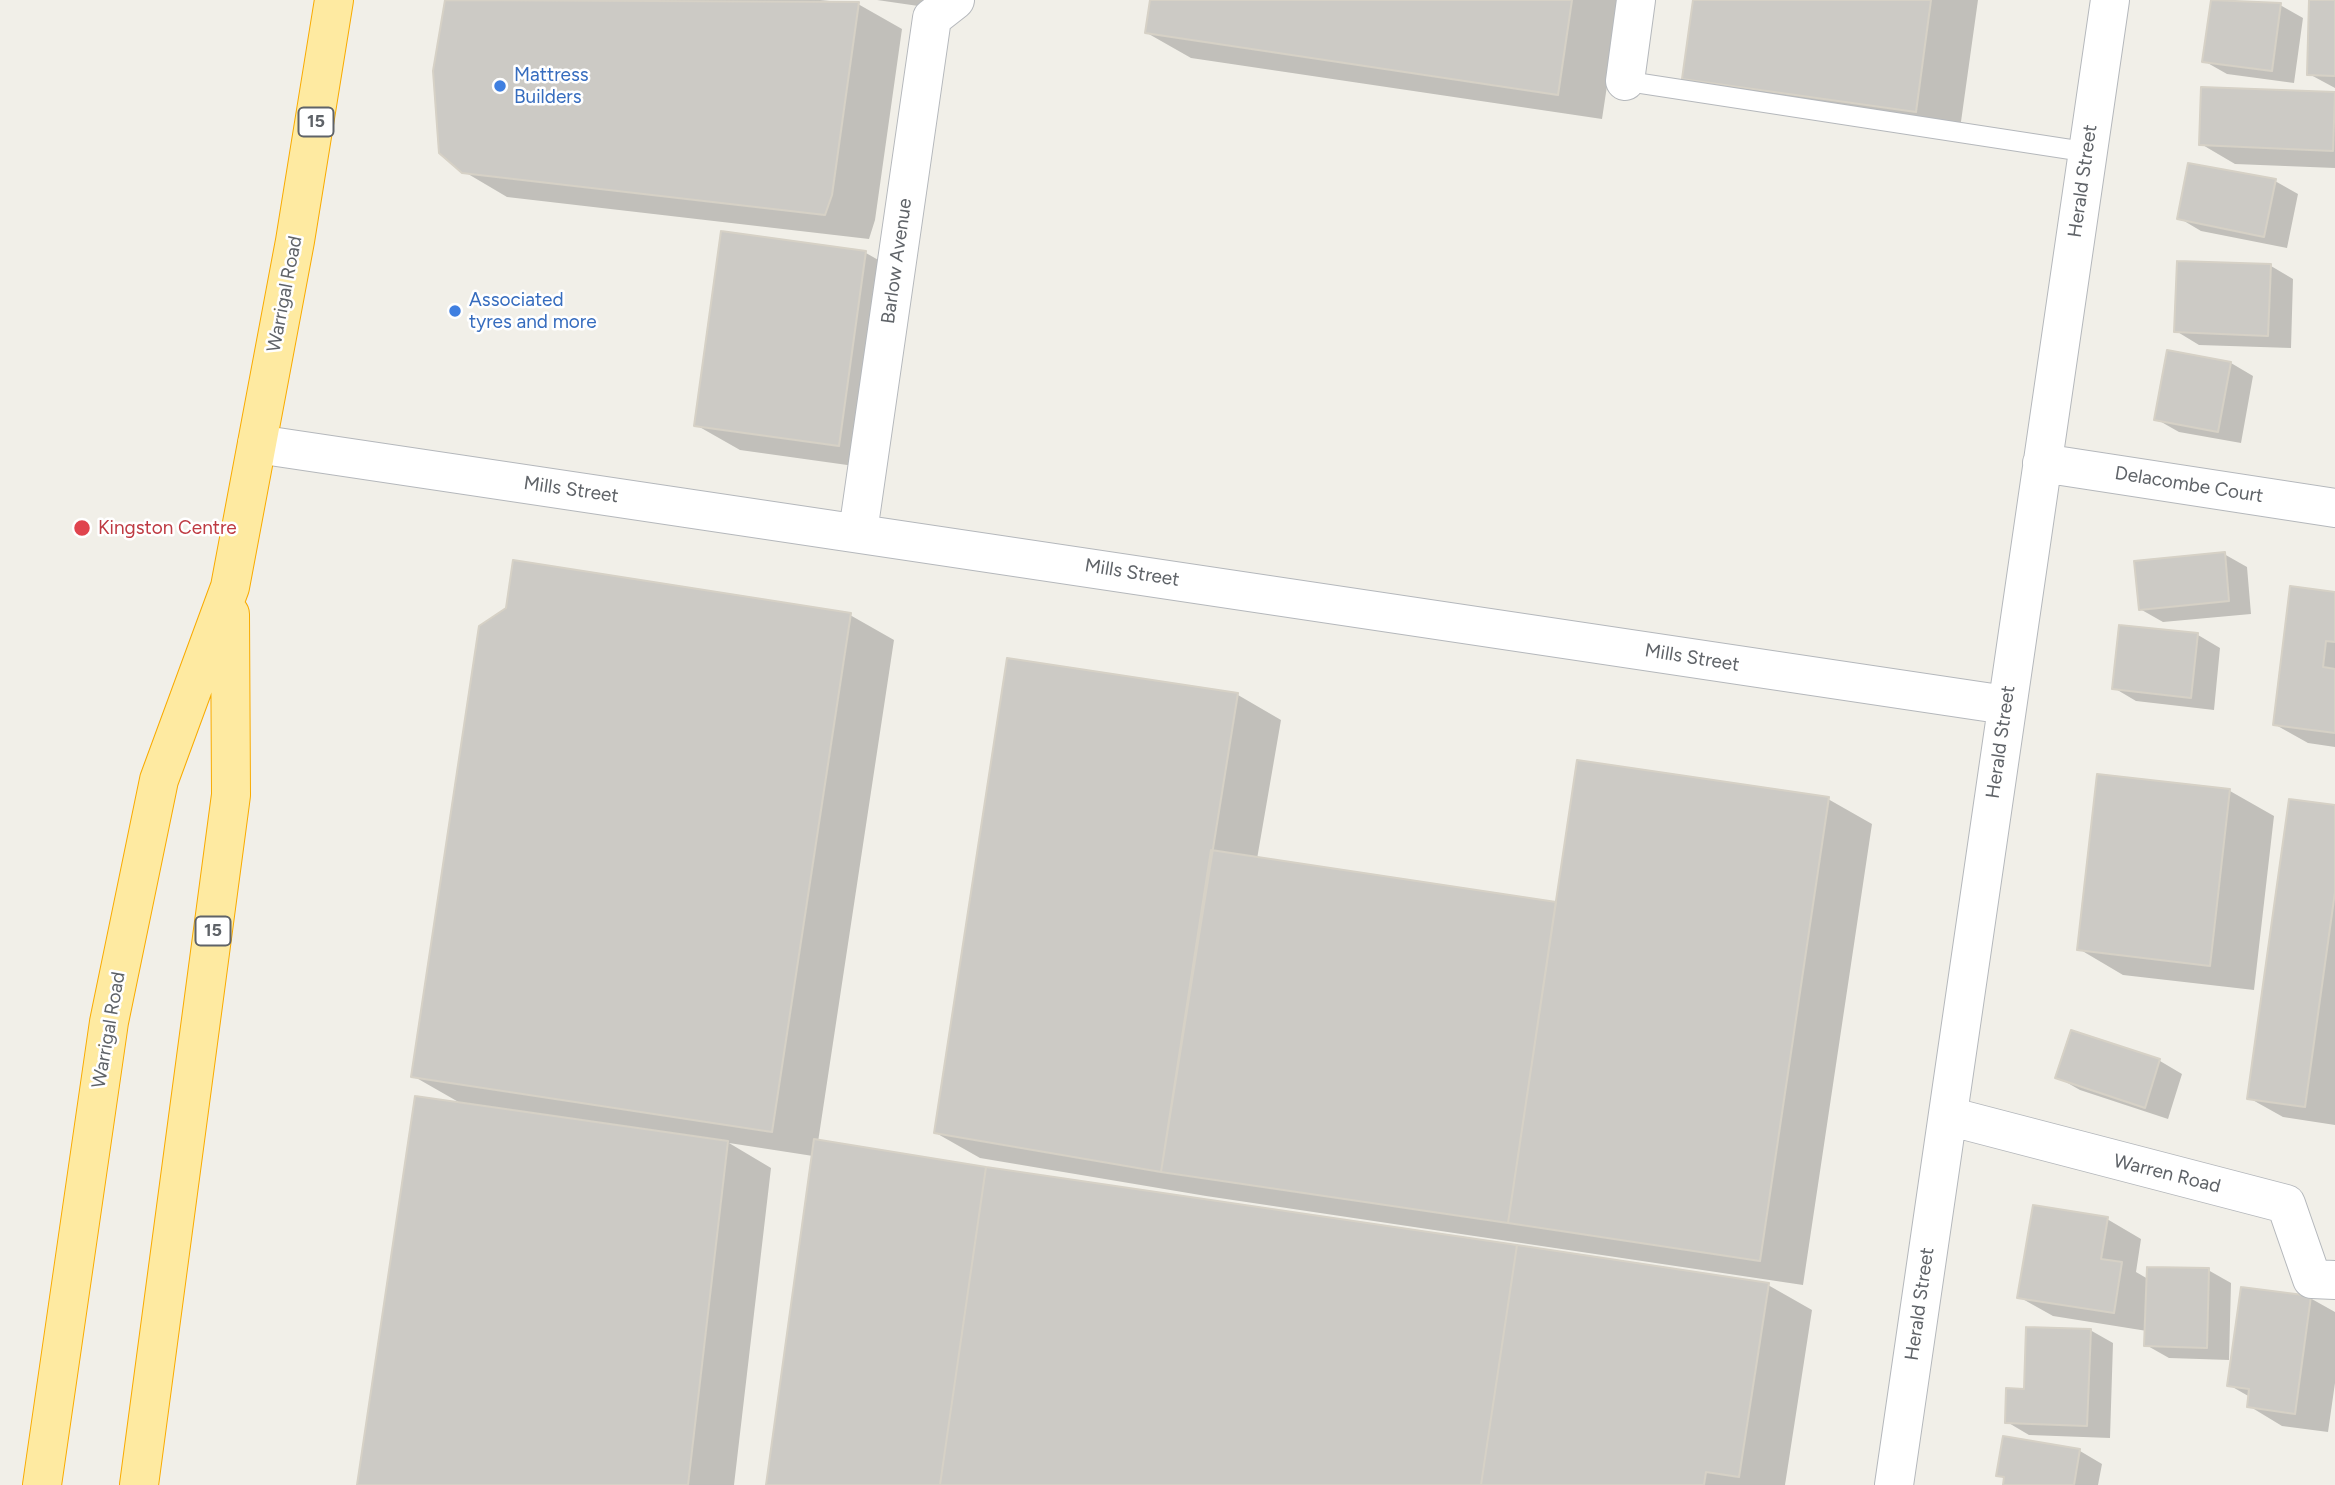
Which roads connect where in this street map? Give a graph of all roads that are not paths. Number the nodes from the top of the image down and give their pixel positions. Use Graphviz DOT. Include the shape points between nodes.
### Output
graph roads {
  1 [pos="334,0"];
  2 [pos="955,0"];
  3 [pos="1636,0"];
  4 [pos="2110,0"];
  5 [pos="1625,81"];
  6 [pos="2088,152"];
  7 [pos="257,444"];
  8 [pos="2042,463"];
  9 [pos="2335,508"];
  10 [pos="858,532"];
  11 [pos="230,587"];
  12 [pos="2006,705"];
  13 [pos="1948,1115"];
  14 [pos="2335,1280"];
  15 [pos="42,1485"];
  16 [pos="139,1485"];
  17 [pos="1894,1485"];
  1 -- 7 [label="highway, Warrigal Road / 15"];
  2 -- 10 [label="street, Barlow Avenue" via="932,18"];
  3 -- 5 [label="street"];
  4 -- 6 [label="street, Herald Street"];
  5 -- 6 [label="lane"];
  6 -- 8 [label="street, Herald Street"];
  7 -- 10 [label="street, Mills Street"];
  7 -- 11 [label="highway, Warrigal Road / 15"];
  8 -- 9 [label="street, Delacombe Court"];
  8 -- 12 [label="street, Herald Street"];
  10 -- 12 [label="street, Mills Street"];
  11 -- 15 [label="highway, Warrigal Road / 15" via="159,780 146,839 104,1054"];
  11 -- 16 [label="highway, Warrigal Road / 15" via="231,794"];
  12 -- 13 [label="street, Herald Street"];
  13 -- 14 [label="street, Warren Road" via="2286,1204 2312,1279"];
  13 -- 17 [label="street, Herald Street"];
}
